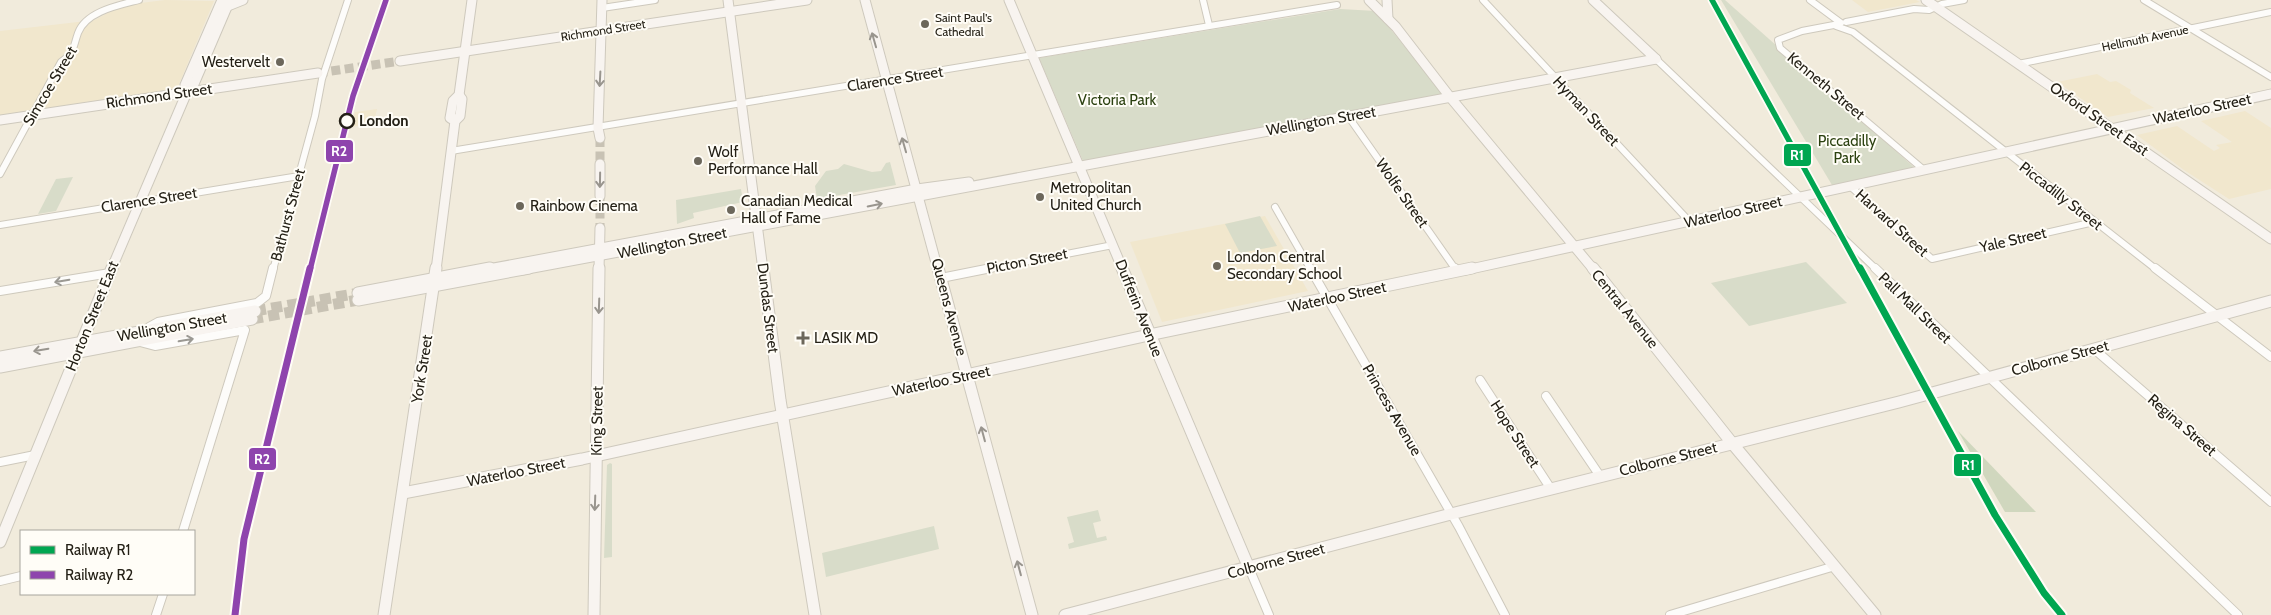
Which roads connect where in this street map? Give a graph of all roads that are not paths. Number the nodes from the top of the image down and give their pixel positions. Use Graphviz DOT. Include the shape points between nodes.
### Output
graph roads {
  1 [pos="139,0"];
  2 [pos="243,0"];
  3 [pos="348,0"];
  4 [pos="472,0"];
  5 [pos="655,0"];
  6 [pos="728,0"];
  7 [pos="807,0"];
  8 [pos="865,0"];
  9 [pos="1009,0"];
  10 [pos="1203,0"];
  11 [pos="1369,0"];
  12 [pos="1387,0"];
  13 [pos="1483,0"];
  14 [pos="1593,0"];
  15 [pos="1810,0"];
  16 [pos="1926,0"];
  17 [pos="1964,0"];
  18 [pos="2144,0"];
  19 [pos="795,1"];
  20 [pos="226,2"];
  21 [pos="602,4"];
  22 [pos="1337,5"];
  23 [pos="1935,6"];
  24 [pos="729,12"];
  25 [pos="2271,12"];
  26 [pos="1388,19"];
  27 [pos="1842,23"];
  28 [pos="1209,25"];
  29 [pos="2190,28"];
  30 [pos="601,31"];
  31 [pos="1853,32"];
  32 [pos="464,52"];
  33 [pos="1032,56"];
  34 [pos="1656,59"];
  35 [pos="400,61"];
  36 [pos="2018,64"];
  37 [pos="318,73"];
  38 [pos="1554,77"];
  39 [pos="2271,77"];
  40 [pos="886,80"];
  41 [pos="187,92"];
  42 [pos="2271,94"];
  43 [pos="1450,97"];
  44 [pos="742,104"];
  45 [pos="32,115"];
  46 [pos="1348,116"];
  47 [pos="0,120"];
  48 [pos="598,128"];
  49 [pos="2112,129"];
  50 [pos="600,138"];
  51 [pos="451,151"];
  52 [pos="2004,151"];
  53 [pos="600,164"];
  54 [pos="1078,166"];
  55 [pos="1924,170"];
  56 [pos="0,174"];
  57 [pos="299,176"];
  58 [pos="1851,187"];
  59 [pos="918,193"];
  60 [pos="600,196"];
  61 [pos="1799,197"];
  62 [pos="139,202"];
  63 [pos="1275,207"];
  64 [pos="1690,222"];
  65 [pos="2094,222"];
  66 [pos="757,223"];
  67 [pos="0,225"];
  68 [pos="600,228"];
  69 [pos="2271,239"];
  70 [pos="1113,245"];
  71 [pos="1574,245"];
  72 [pos="600,253"];
  73 [pos="1932,259"];
  74 [pos="437,263"];
  75 [pos="1457,270"];
  76 [pos="110,272"];
  77 [pos="462,273"];
  78 [pos="941,278"];
  79 [pos="435,282"];
  80 [pos="0,292"];
  81 [pos="358,296"];
  82 [pos="1329,299"];
  83 [pos="2271,301"];
  84 [pos="254,315"];
  85 [pos="2217,316"];
  86 [pos="1149,335"];
  87 [pos="136,338"];
  88 [pos="79,348"];
  89 [pos="2094,349"];
  90 [pos="0,357"];
  91 [pos="2271,358"];
  92 [pos="0,367"];
  93 [pos="967,375"];
  94 [pos="1987,377"];
  95 [pos="1480,380"];
  96 [pos="1546,396"];
  97 [pos="783,415"];
  98 [pos="1732,443"];
  99 [pos="35,455"];
  100 [pos="597,455"];
  101 [pos="0,462"];
  102 [pos="1600,476"];
  103 [pos="1551,489"];
  104 [pos="403,494"];
  105 [pos="2271,502"];
  106 [pos="1451,514"];
  107 [pos="183,530"];
  108 [pos="0,542"];
  109 [pos="1835,566"];
  110 [pos="1249,568"];
  111 [pos="20,576"];
  112 [pos="0,581"];
  113 [pos="163,595"];
  114 [pos="156,615"];
  115 [pos="384,615"];
  116 [pos="594,615"];
  117 [pos="815,615"];
  118 [pos="1032,615"];
  119 [pos="1065,615"];
  120 [pos="1269,615"];
  121 [pos="1505,615"];
  122 [pos="1670,615"];
  123 [pos="1875,615"];
  124 [pos="2238,615"];
  1 -- 45 [label="street, Simcoe Street" via="106,10 84,23 70,56 61,62"];
  2 -- 20 [label="street"];
  3 -- 57 [label="street, Bathurst Street" via="322,79 317,111"];
  4 -- 32 [label="street, York Street"];
  5 -- 21 [label="street"];
  6 -- 24 [label="street, Dundas Street"];
  7 -- 19 [label="street, Richmond Street"];
  40 -- 8 [label="street, Queens Avenue, one-way"];
  9 -- 33 [label="street, Dufferin Avenue"];
  10 -- 28 [label="street"];
  11 -- 26 [label="street, Central Avenue"];
  12 -- 26 [label="street"];
  13 -- 38 [label="street, Hyman Street"];
  14 -- 34 [label="street, Pall Mall Street"];
  15 -- 27 [label="street, Piccadilly Street"];
  16 -- 23 [label="street, Oxford Street East"];
  17 -- 23 [label="street"];
  18 -- 29 [label="street"];
  19 -- 24 [label="street, Richmond Street"];
  20 -- 41 [label="street, Horton Street East" via="194,84"];
  21 -- 30 [label="street"];
  22 -- 28 [label="street, Clarence Street"];
  23 -- 27 [label="street" via="1929,10 1914,9"];
  23 -- 36 [label="street, Oxford Street East"];
  24 -- 30 [label="street, Richmond Street"];
  24 -- 44 [label="street, Dundas Street"];
  25 -- 29 [label="street, Hellmuth Avenue"];
  26 -- 43 [label="street, Central Avenue"];
  27 -- 31 [label="street, Piccadilly Street"];
  27 -- 31 [label="street"];
  27 -- 55 [label="street, Kenneth Street" via="1802,30 1778,40 1780,48"];
  28 -- 33 [label="street, Clarence Street"];
  29 -- 36 [label="street, Hellmuth Avenue"];
  29 -- 39 [label="street"];
  30 -- 32 [label="street, Richmond Street"];
  30 -- 48 [label="street, one-way"];
  31 -- 52 [label="street, Piccadilly Street"];
  32 -- 35 [label="street, Richmond Street"];
  32 -- 51 [label="street, York Street" via="459,95 453,100 450,118 455,121"];
  33 -- 40 [label="street, Clarence Street"];
  33 -- 54 [label="street, Dufferin Avenue"];
  34 -- 38 [label="street, Wellington Street"];
  34 -- 61 [label="street, Pall Mall Street"];
  36 -- 49 [label="street, Oxford Street East"];
  37 -- 41 [label="street, Richmond Street"];
  38 -- 43 [label="street, Wellington Street"];
  38 -- 64 [label="street, Hyman Street"];
  40 -- 44 [label="street, Clarence Street"];
  59 -- 40 [label="street, Queens Avenue, one-way"];
  41 -- 45 [label="street, Richmond Street"];
  41 -- 62 [label="street, Horton Street East"];
  42 -- 49 [label="street, Waterloo Street"];
  43 -- 46 [label="street, Wellington Street"];
  43 -- 71 [label="street, Central Avenue"];
  44 -- 48 [label="street, Clarence Street"];
  44 -- 66 [label="street, Dundas Street"];
  45 -- 47 [label="street, Richmond Street"];
  45 -- 56 [label="street, Simcoe Street"];
  46 -- 54 [label="street, Wellington Street"];
  46 -- 75 [label="street, Wolfe Street"];
  48 -- 50 [label="street"];
  48 -- 51 [label="street, Clarence Street"];
  49 -- 52 [label="street, Waterloo Street"];
  49 -- 69 [label="street, Oxford Street East"];
  51 -- 74 [label="street, York Street"];
  52 -- 55 [label="street, Waterloo Street"];
  52 -- 65 [label="street, Piccadilly Street"];
  53 -- 60 [label="street, one-way"];
  54 -- 59 [label="street, Wellington Street"];
  54 -- 70 [label="street, Dufferin Avenue"];
  55 -- 58 [label="street, Waterloo Street"];
  57 -- 62 [label="street, Clarence Street"];
  57 -- 87 [label="street, Bathurst Street" via="266,296 261,302 158,322"];
  58 -- 61 [label="street, Waterloo Street"];
  58 -- 73 [label="street, Harvard Street"];
  59 -- 66 [label="street, Wellington Street"];
  59 -- 78 [label="street, Queens Avenue"];
  61 -- 64 [label="street, Waterloo Street"];
  61 -- 94 [label="street, Pall Mall Street"];
  62 -- 67 [label="street, Clarence Street"];
  62 -- 76 [label="street, Horton Street East"];
  63 -- 82 [label="street, Princess Avenue"];
  64 -- 71 [label="street, Waterloo Street"];
  65 -- 73 [label="street, Yale Street"];
  65 -- 85 [label="street, Piccadilly Street"];
  66 -- 72 [label="street, Wellington Street"];
  66 -- 97 [label="street, Dundas Street"];
  68 -- 72 [label="street, King Street"];
  70 -- 78 [label="street, Picton Street"];
  70 -- 86 [label="street, Dufferin Avenue"];
  71 -- 75 [label="street, Waterloo Street"];
  71 -- 98 [label="street, Central Avenue"];
  72 -- 77 [label="street, Wellington Street"];
  72 -- 79 [label="street, Wellington Street"];
  72 -- 100 [label="street, King Street, one-way"];
  74 -- 77 [label="street" via="447,271"];
  74 -- 79 [label="street, York Street"];
  75 -- 82 [label="street, Waterloo Street"];
  76 -- 80 [label="street, one-way"];
  76 -- 88 [label="street, Horton Street East"];
  77 -- 79 [label="street, Wellington Street"];
  78 -- 93 [label="street, Queens Avenue"];
  79 -- 81 [label="street, Wellington Street"];
  79 -- 104 [label="street, York Street"];
  82 -- 86 [label="street, Waterloo Street"];
  82 -- 106 [label="street, Princess Avenue"];
  83 -- 85 [label="street, Colborne Street"];
  84 -- 87 [label="street, Wellington Street"];
  85 -- 89 [label="street, Colborne Street"];
  85 -- 91 [label="street, Piccadilly Street"];
  86 -- 93 [label="street, Waterloo Street"];
  86 -- 110 [label="street, Dufferin Avenue"];
  87 -- 88 [label="street, Wellington Street"];
  87 -- 107 [label="street, one-way" via="155,346 245,330"];
  88 -- 90 [label="street, Wellington Street, one-way"];
  88 -- 92 [label="street, Wellington Street"];
  88 -- 99 [label="street, Horton Street East"];
  89 -- 94 [label="street, Colborne Street"];
  89 -- 105 [label="street, Regina Street"];
  93 -- 97 [label="street, Waterloo Street"];
  118 -- 93 [label="street, Queens Avenue, one-way"];
  94 -- 98 [label="street, Colborne Street"];
  94 -- 124 [label="street, Pall Mall Street"];
  95 -- 103 [label="street, Hope Street"];
  96 -- 102 [label="street"];
  97 -- 100 [label="street, Waterloo Street"];
  97 -- 117 [label="street, Dundas Street"];
  98 -- 102 [label="street, Colborne Street"];
  98 -- 109 [label="street, Central Avenue"];
  99 -- 101 [label="street"];
  99 -- 108 [label="street, Horton Street East"];
  100 -- 104 [label="street, Waterloo Street"];
  100 -- 116 [label="street, King Street, one-way"];
  102 -- 103 [label="street, Colborne Street"];
  103 -- 106 [label="street, Colborne Street"];
  104 -- 115 [label="street, York Street"];
  106 -- 110 [label="street, Colborne Street"];
  106 -- 121 [label="street, Princess Avenue"];
  109 -- 122 [label="street"];
  109 -- 123 [label="street, Central Avenue"];
  110 -- 119 [label="street, Colborne Street"];
  110 -- 120 [label="street, Dufferin Avenue"];
  111 -- 112 [label="street"];
  113 -- 114 [label="street"];
}
